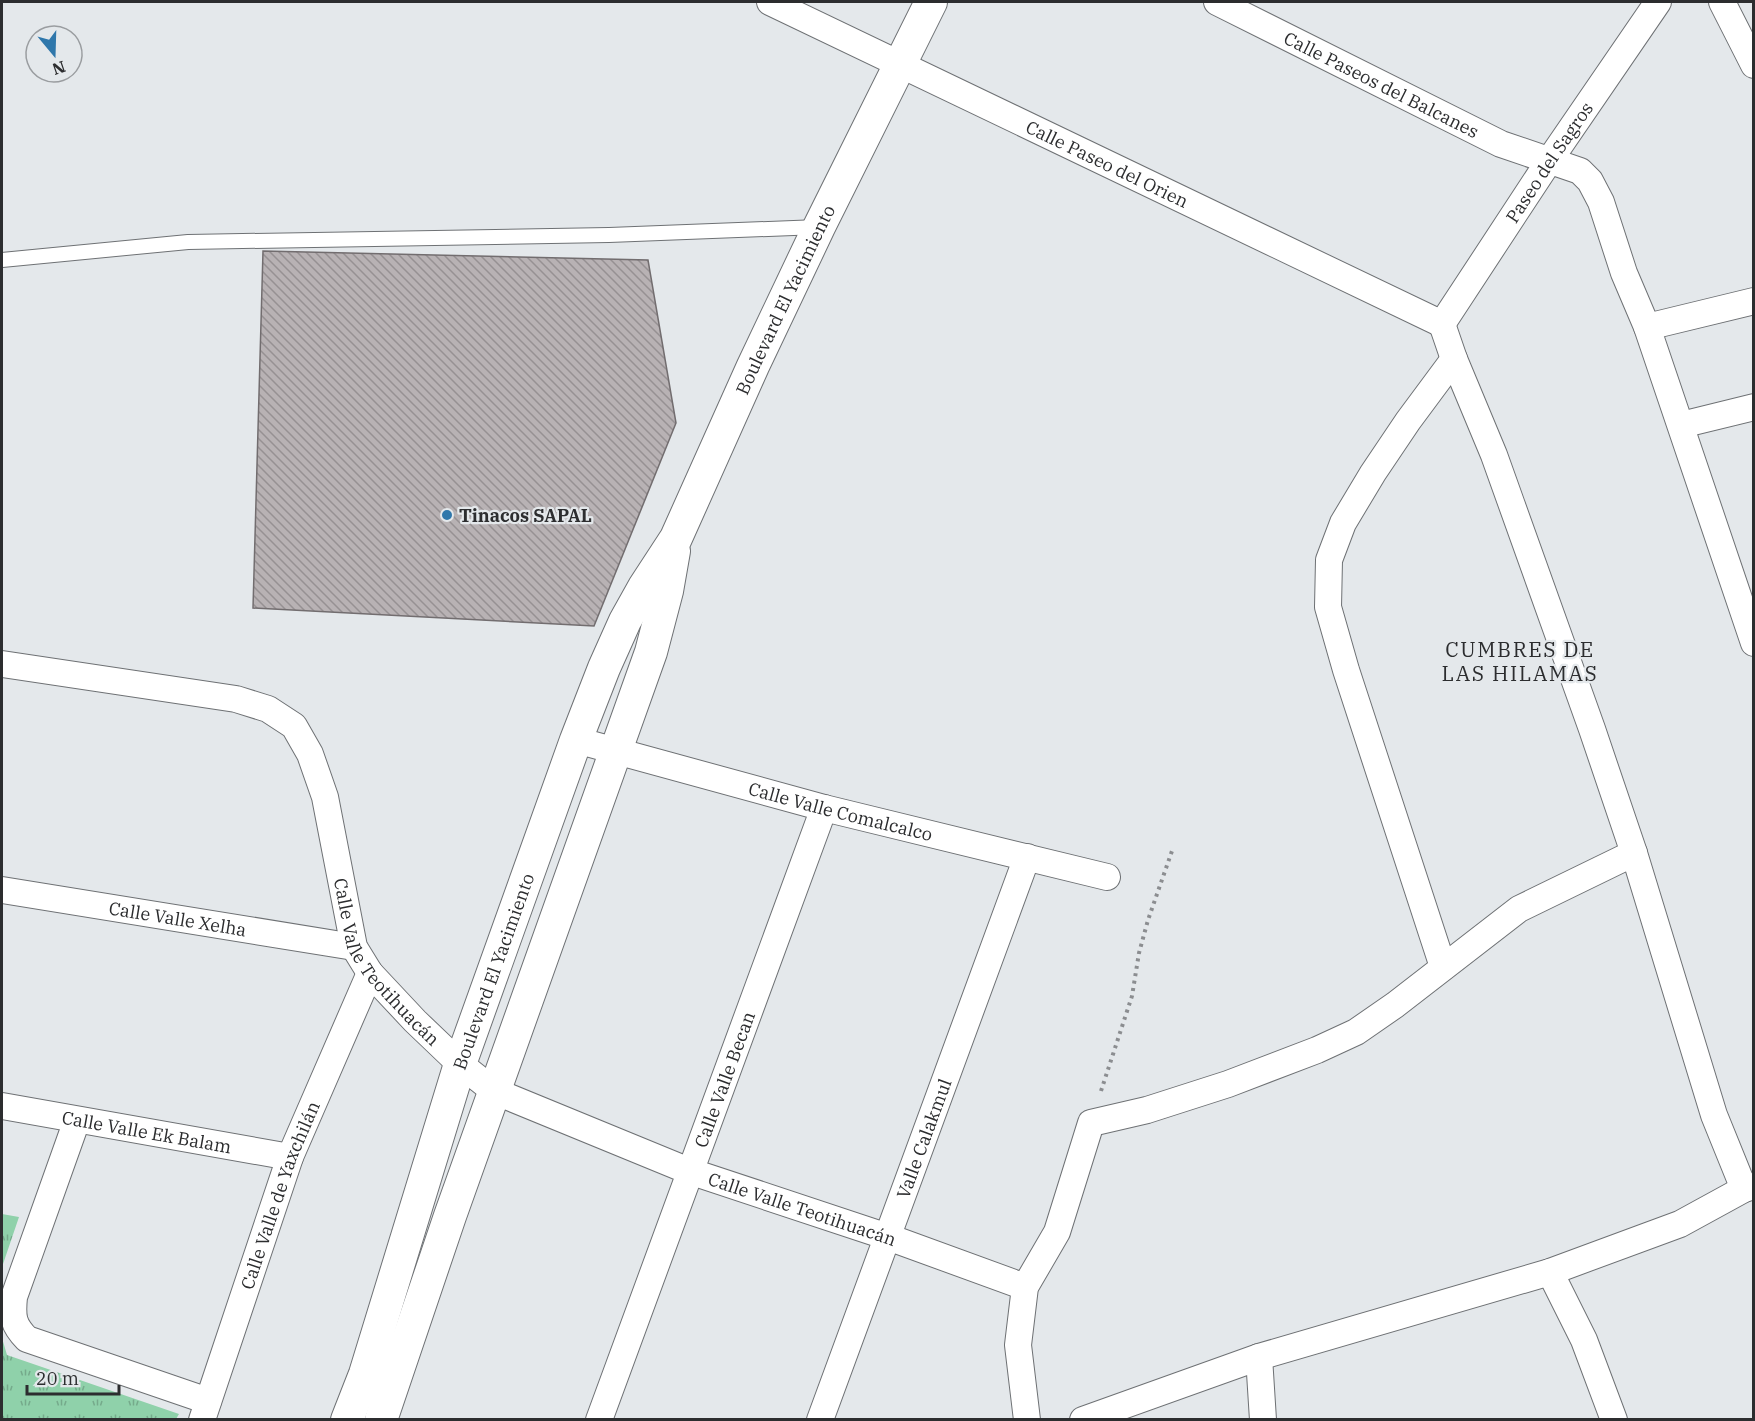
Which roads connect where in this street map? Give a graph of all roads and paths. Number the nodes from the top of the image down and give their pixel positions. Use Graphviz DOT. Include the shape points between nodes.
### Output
graph roads {
  1 [pos="771,2"];
  2 [pos="932,2"];
  3 [pos="1216,2"];
  4 [pos="1722,2"];
  5 [pos="1652,3"];
  6 [pos="900,63"];
  7 [pos="1754,65"];
  8 [pos="1549,161"];
  9 [pos="819,227"];
  10 [pos="2,261"];
  11 [pos="1754,301"];
  12 [pos="1442,324"];
  13 [pos="1647,327"];
  14 [pos="1454,359"];
  15 [pos="1754,407"];
  16 [pos="1681,425"];
  17 [pos="676,538"];
  18 [pos="1754,643"];
  19 [pos="2,664"];
  20 [pos="576,740"];
  21 [pos="616,752"];
  22 [pos="824,808"];
  23 [pos="1173,848"];
  24 [pos="1634,853"];
  25 [pos="1027,857"];
  26 [pos="1107,877"];
  27 [pos="2,890"];
  28 [pos="354,947"];
  29 [pos="1443,968"];
  30 [pos="370,973"];
  31 [pos="460,1064"];
  32 [pos="494,1091"];
  33 [pos="2,1106"];
  34 [pos="76,1120"];
  35 [pos="1091,1123"];
  36 [pos="290,1157"];
  37 [pos="689,1171"];
  38 [pos="1749,1187"];
  39 [pos="888,1237"];
  40 [pos="1550,1272"];
  41 [pos="1025,1287"];
  42 [pos="1259,1357"];
  43 [pos="205,1410"];
  44 [pos="347,1419"];
  45 [pos="381,1419"];
  46 [pos="599,1419"];
  47 [pos="820,1419"];
  48 [pos="1027,1419"];
  49 [pos="1083,1419"];
  50 [pos="1263,1419"];
  51 [pos="1614,1419"];
  1 -- 6 [label="street, Calle Paseo del Orien"];
  2 -- 6 [label="street, Boulevard El Yacimiento"];
  3 -- 8 [label="street, Calle Paseos del Balcanes" via="1484,135"];
  4 -- 7 [label="street"];
  5 -- 8 [label="street, Paseo del Sagros"];
  6 -- 9 [label="street, Boulevard El Yacimiento"];
  6 -- 12 [label="street, Calle Paseo del Orien"];
  8 -- 12 [label="street, Paseo del Sagros"];
  8 -- 13 [label="street, Calle Paseos del Balcanes" via="1580,171 1590,181"];
  9 -- 10 [label="lane" via="188,243"];
  9 -- 17 [label="street, Boulevard El Yacimiento"];
  11 -- 13 [label="street"];
  12 -- 14 [label="street"];
  13 -- 16 [label="street, Calle Paseos del Balcanes"];
  14 -- 24 [label="street" via="1498,466"];
  14 -- 29 [label="street" via="1408,421 1343,523 1329,560 1328,607"];
  15 -- 16 [label="street"];
  16 -- 18 [label="street, Calle Paseos del Balcanes"];
  17 -- 20 [label="street, Boulevard El Yacimiento" via="625,621"];
  17 -- 21 [label="street, Boulevard El Yacimiento" via="651,652"];
  19 -- 28 [label="street, Calle Valle Teotihuacán" via="236,699 268,709 294,726 310,754 325,797"];
  20 -- 21 [label="street, Calle Valle Comalcalco"];
  20 -- 31 [label="street, Boulevard El Yacimiento"];
  21 -- 22 [label="street, Calle Valle Comalcalco"];
  21 -- 32 [label="street, Boulevard El Yacimiento"];
  22 -- 25 [label="street, Calle Valle Comalcalco"];
  22 -- 37 [label="street, Calle Valle Becan"];
  23 -- 35 [label="path" via="1148,920 1132,996"];
  24 -- 29 [label="street" via="1519,909"];
  24 -- 38 [label="street" via="1714,1115"];
  25 -- 26 [label="street, Calle Valle Comalcalco"];
  25 -- 39 [label="street, Valle Calakmul"];
  27 -- 28 [label="street, Calle Valle Xelha"];
  28 -- 30 [label="street, Calle Valle Teotihuacán"];
  29 -- 35 [label="street" via="1356,1032 1317,1050 1228,1084"];
  30 -- 31 [label="street, Calle Valle Teotihuacán"];
  30 -- 36 [label="street, Calle Valle de Yaxchilán"];
  31 -- 32 [label="street, Calle Valle Teotihuacán"];
  31 -- 44 [label="street, Boulevard El Yacimiento" via="365,1374"];
  32 -- 37 [label="street, Calle Valle Teotihuacán"];
  32 -- 45 [label="street, Boulevard El Yacimiento"];
  33 -- 34 [label="street, Calle Valle Ek Balam"];
  34 -- 36 [label="street, Calle Valle Ek Balam"];
  34 -- 43 [label="street" via="14,1297 12,1313 17,1329 27,1339"];
  35 -- 41 [label="street" via="1057,1232"];
  36 -- 43 [label="street, Calle Valle de Yaxchilán"];
  37 -- 39 [label="street, Calle Valle Teotihuacán"];
  37 -- 46 [label="street, Calle Valle Becan"];
  38 -- 40 [label="street" via="1680,1224"];
  39 -- 41 [label="street, Calle Valle Teotihuacán"];
  39 -- 47 [label="street, Valle Calakmul"];
  40 -- 42 [label="street"];
  40 -- 51 [label="street" via="1584,1340"];
  41 -- 48 [label="street" via="1018,1345"];
  42 -- 49 [label="street"];
  42 -- 50 [label="street"];
}
